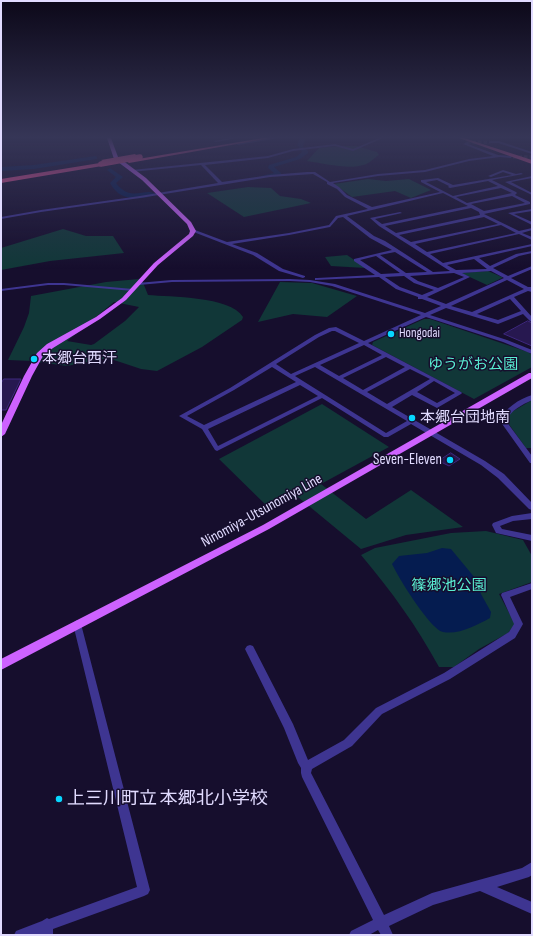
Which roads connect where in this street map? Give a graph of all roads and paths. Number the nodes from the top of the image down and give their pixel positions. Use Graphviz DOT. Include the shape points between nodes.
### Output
graph roads {
  1 [pos="147,182"];
  2 [pos="219,182"];
  3 [pos="239,182"];
  4 [pos="335,182"];
  5 [pos="423,182"];
  6 [pos="443,182"];
  7 [pos="480,182"];
  8 [pos="491,182"];
  9 [pos="508,182"];
  10 [pos="328,183"];
  11 [pos="221,184"];
  12 [pos="454,187"];
  13 [pos="501,187"];
  14 [pos="441,191"];
  15 [pos="160,194"];
  16 [pos="532,194"];
  17 [pos="512,195"];
  18 [pos="452,197"];
  19 [pos="530,203"];
  20 [pos="388,204"];
  21 [pos="469,206"];
  22 [pos="372,209"];
  23 [pos="532,210"];
  24 [pos="400,213"];
  25 [pos="483,214"];
  26 [pos="344,216"];
  27 [pos="1,218"];
  28 [pos="410,219"];
  29 [pos="502,224"];
  30 [pos="532,224"];
  31 [pos="381,225"];
  32 [pos="532,229"];
  33 [pos="193,231"];
  34 [pos="519,233"];
  35 [pos="396,234"];
  36 [pos="532,238"];
  37 [pos="228,243"];
  38 [pos="410,244"];
  39 [pos="532,245"];
  40 [pos="396,250"];
  41 [pos="532,252"];
  42 [pos="426,254"];
  43 [pos="377,255"];
  44 [pos="475,257"];
  45 [pos="443,264"];
  46 [pos="532,267"];
  47 [pos="491,269"];
  48 [pos="455,272"];
  49 [pos="432,274"];
  50 [pos="405,275"];
  51 [pos="379,276"];
  52 [pos="294,277"];
  53 [pos="508,278"];
  54 [pos="139,284"];
  55 [pos="531,289"];
  56 [pos="1,290"];
  57 [pos="133,290"];
  58 [pos="438,290"];
  59 [pos="511,297"];
  60 [pos="420,298"];
  61 [pos="446,306"];
  62 [pos="523,312"];
  63 [pos="473,314"];
  64 [pos="425,315"];
  65 [pos="532,320"];
  66 [pos="364,343"];
  67 [pos="532,352"];
  68 [pos="386,355"];
  69 [pos="272,364"];
  70 [pos="316,365"];
  71 [pos="409,367"];
  72 [pos="532,375"];
  73 [pos="291,376"];
  74 [pos="339,378"];
  75 [pos="434,379"];
  76 [pos="301,382"];
  77 [pos="363,392"];
  78 [pos="412,392"];
  79 [pos="322,396"];
  80 [pos="532,397"];
  81 [pos="387,407"];
  82 [pos="411,421"];
  83 [pos="204,428"];
  84 [pos="431,433"];
  85 [pos="1,434"];
  86 [pos="531,457"];
  87 [pos="532,507"];
  88 [pos="532,516"];
  89 [pos="532,538"];
  90 [pos="532,586"];
  91 [pos="77,624"];
  92 [pos="250,649"];
  93 [pos="1,665"];
  94 [pos="307,766"];
  95 [pos="532,868"];
  96 [pos="482,886"];
  97 [pos="532,908"];
  98 [pos="381,922"];
  99 [pos="47,930"];
  100 [pos="20,935"];
  101 [pos="355,935"];
  102 [pos="387,935"];
  1 -- 15 [label="main road"];
  2 -- 11 [label="street"];
  3 -- 11 [label="street"];
  4 -- 10 [label="street"];
  5 -- 14 [label="street"];
  6 -- 12 [label="street"];
  7 -- 12 [label="street"];
  8 -- 13 [label="street"];
  9 -- 16 [label="street"];
  10 -- 22 [label="street" via="346,196"];
  11 -- 15 [label="street"];
  12 -- 14 [label="street"];
  13 -- 17 [label="street" via="514,193"];
  13 -- 18 [label="street"];
  14 -- 18 [label="street"];
  14 -- 20 [label="street"];
  15 -- 27 [label="street"];
  15 -- 33 [label="main road" via="189,223"];
  17 -- 19 [label="street"];
  17 -- 21 [label="street"];
  18 -- 21 [label="street"];
  19 -- 25 [label="street"];
  20 -- 22 [label="street"];
  20 -- 24 [label="street"];
  21 -- 25 [label="street"];
  21 -- 28 [label="street"];
  22 -- 26 [label="street"];
  23 -- 30 [label="street" via="510,214"];
  24 -- 28 [label="street"];
  24 -- 31 [label="street" via="372,218"];
  25 -- 29 [label="street"];
  25 -- 35 [label="street"];
  26 -- 37 [label="street" via="337,218 330,226"];
  26 -- 40 [label="street" via="372,237"];
  28 -- 31 [label="street"];
  29 -- 34 [label="street"];
  29 -- 38 [label="street"];
  31 -- 35 [label="street"];
  32 -- 34 [label="street"];
  33 -- 37 [label="street"];
  33 -- 54 [label="main road" via="156,264"];
  34 -- 36 [label="street"];
  34 -- 42 [label="street"];
  35 -- 38 [label="street"];
  37 -- 52 [label="street" via="255,254"];
  38 -- 42 [label="street"];
  39 -- 44 [label="street"];
  40 -- 43 [label="street"];
  40 -- 49 [label="street"];
  41 -- 47 [label="street"];
  42 -- 45 [label="street"];
  43 -- 50 [label="street"];
  43 -- 51 [label="street" via="356,260"];
  44 -- 45 [label="street"];
  44 -- 47 [label="street"];
  45 -- 48 [label="street"];
  46 -- 53 [label="street"];
  47 -- 48 [label="street"];
  47 -- 53 [label="street"];
  48 -- 49 [label="street"];
  48 -- 58 [label="street" via="468,277"];
  49 -- 50 [label="street"];
  50 -- 51 [label="street"];
  50 -- 58 [label="street"];
  51 -- 52 [label="street" via="320,279"];
  51 -- 60 [label="street"];
  52 -- 54 [label="street"];
  52 -- 64 [label="street" via="333,285"];
  53 -- 55 [label="street"];
  53 -- 61 [label="street"];
  54 -- 57 [label="main road"];
  55 -- 59 [label="street"];
  56 -- 57 [label="street" via="64,284"];
  57 -- 85 [label="main road" via="113,308 54,343 40,355"];
  58 -- 60 [label="street"];
  59 -- 62 [label="street"];
  59 -- 63 [label="street"];
  60 -- 61 [label="street"];
  61 -- 63 [label="street"];
  61 -- 64 [label="street"];
  62 -- 63 [label="street" via="498,322"];
  62 -- 65 [label="street"];
  64 -- 66 [label="street"];
  64 -- 67 [label="street"];
  66 -- 68 [label="street"];
  66 -- 69 [label="street" via="331,329"];
  66 -- 70 [label="street"];
  68 -- 71 [label="street"];
  68 -- 74 [label="street"];
  69 -- 73 [label="street"];
  69 -- 83 [label="street" via="182,416"];
  70 -- 73 [label="street"];
  70 -- 74 [label="street"];
  71 -- 75 [label="street"];
  71 -- 77 [label="street"];
  72 -- 84 [label="main road, Ninomiya-Utsunomiya Line"];
  73 -- 76 [label="street"];
  74 -- 77 [label="street"];
  75 -- 78 [label="street"];
  75 -- 78 [label="street" via="458,393 437,406"];
  76 -- 79 [label="street"];
  76 -- 83 [label="street"];
  77 -- 81 [label="street"];
  78 -- 81 [label="street"];
  79 -- 82 [label="street" via="386,436"];
  79 -- 83 [label="street" via="217,449"];
  80 -- 86 [label="street" via="513,408 504,416 503,421"];
  81 -- 82 [label="street"];
  82 -- 84 [label="street"];
  84 -- 87 [label="street" via="492,470"];
  84 -- 91 [label="main road, Ninomiya-Utsunomiya Line" via="266,527"];
  88 -- 89 [label="street" via="512,519 496,526 499,531"];
  90 -- 94 [label="street" via="505,595 519,624 512,635 447,676 379,711 348,743"];
  91 -- 93 [label="main road, Ninomiya-Utsunomiya Line"];
  91 -- 99 [label="street" via="144,890"];
  92 -- 94 [label="street" via="289,728 303,763"];
  94 -- 98 [label="street" via="306,773"];
  95 -- 96 [label="street" via="525,873"];
  96 -- 97 [label="street"];
  96 -- 98 [label="street" via="432,899"];
  98 -- 101 [label="street"];
  98 -- 102 [label="street"];
  99 -- 100 [label="street"];
}
